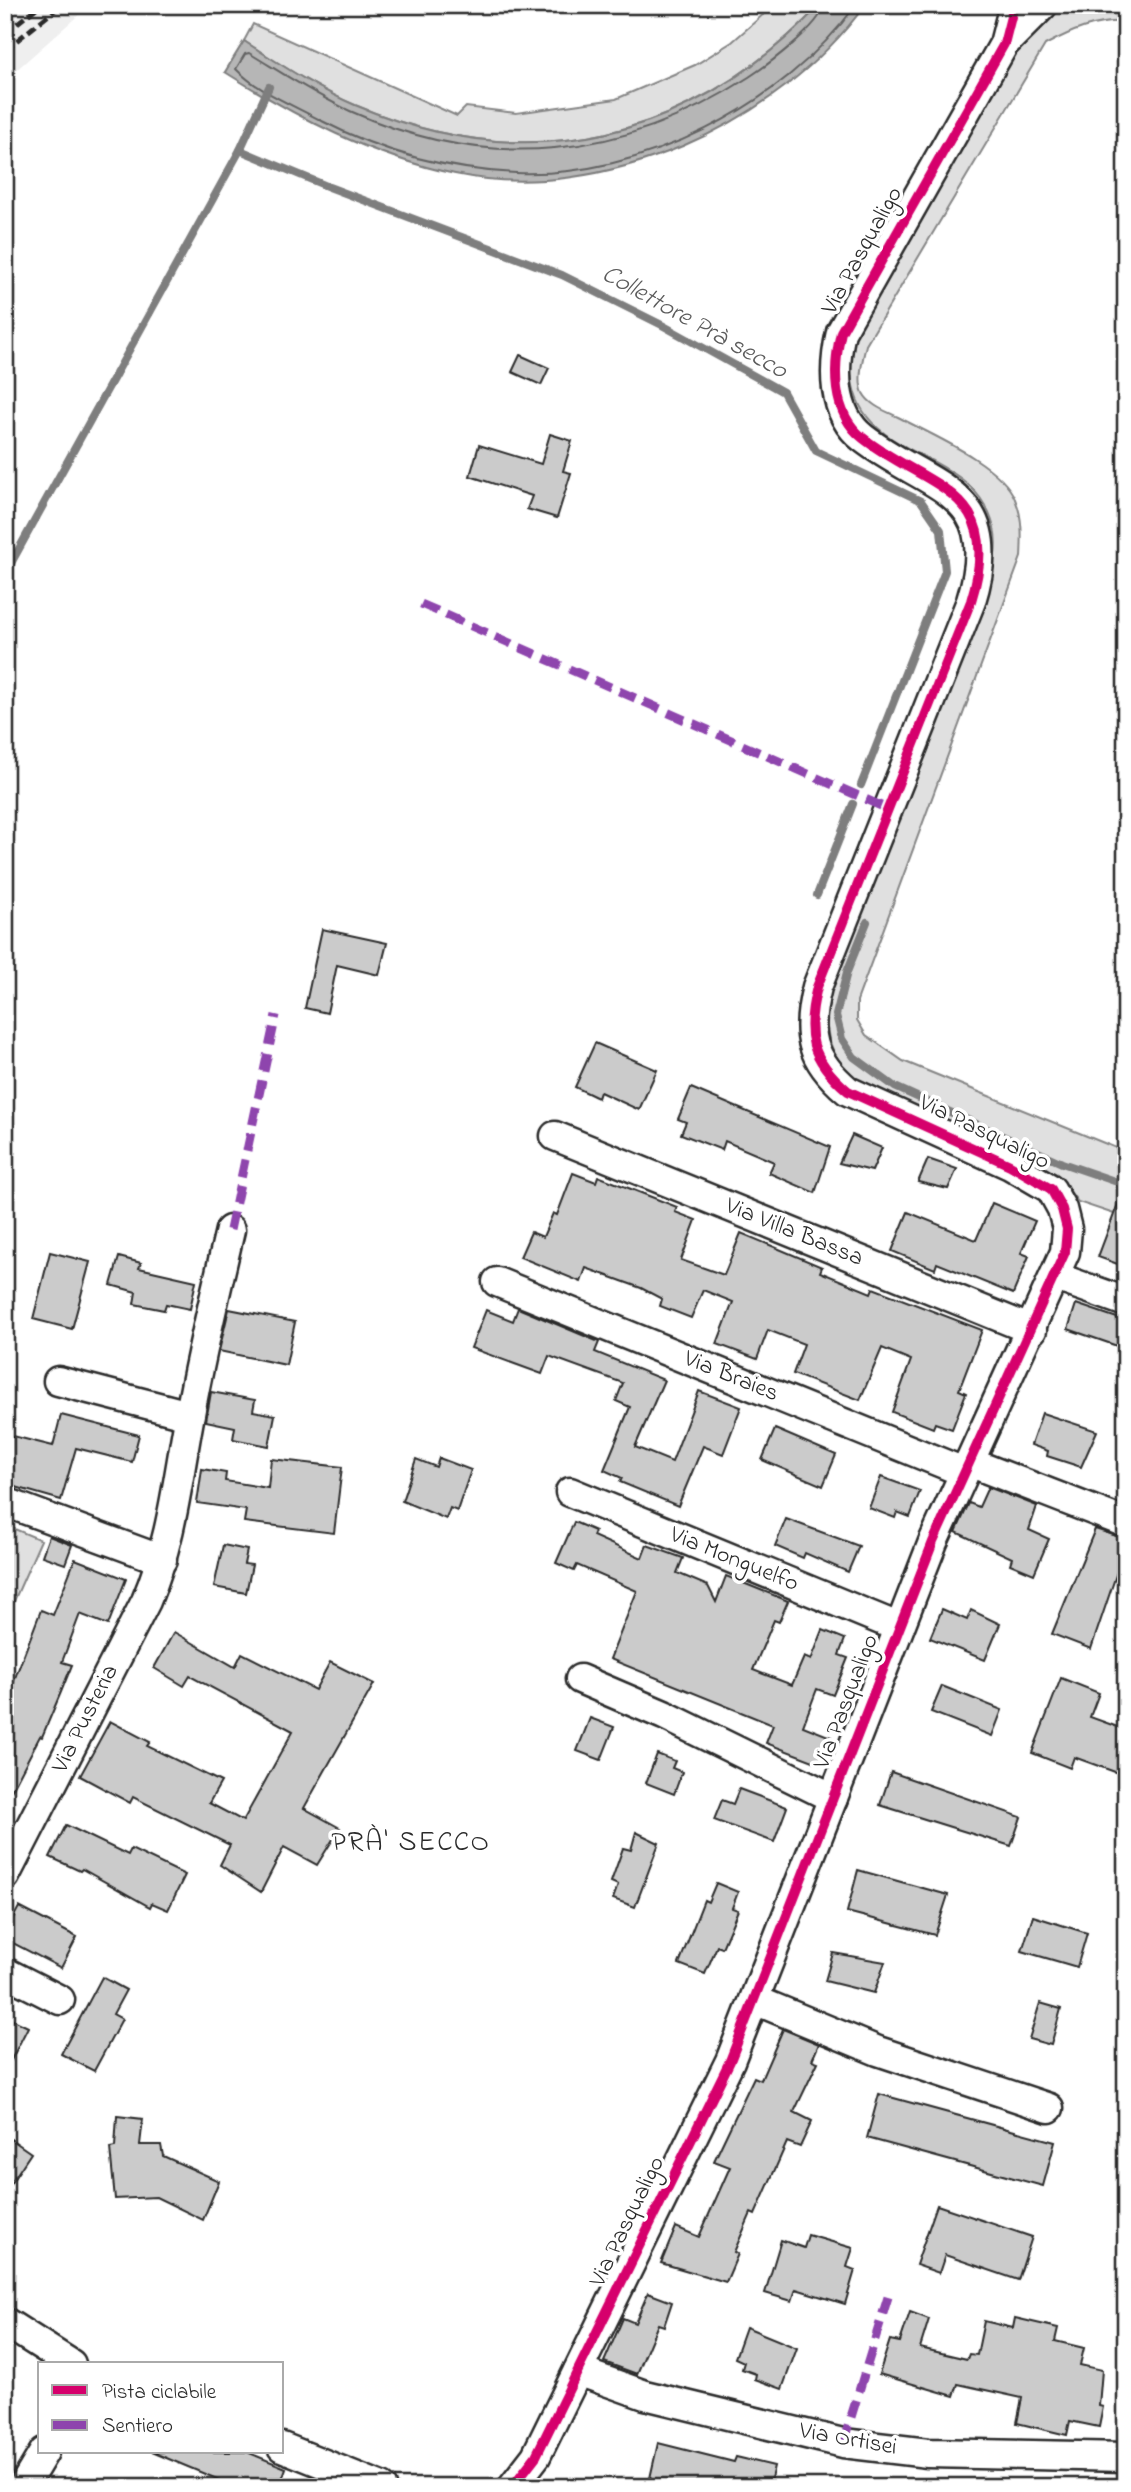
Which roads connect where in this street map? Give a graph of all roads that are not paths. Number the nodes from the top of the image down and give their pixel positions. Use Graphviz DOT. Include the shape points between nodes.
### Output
graph roads {
  1 [pos="1014,5"];
  2 [pos="1043,5"];
  3 [pos="1004,44"];
  4 [pos="555,1136"];
  5 [pos="230,1230"];
  6 [pos="1056,1277"];
  7 [pos="497,1282"];
  8 [pos="1126,1302"];
  9 [pos="1032,1330"];
  10 [pos="58,1381"];
  11 [pos="189,1415"];
  12 [pos="967,1467"];
  13 [pos="570,1492"];
  14 [pos="5,1502"];
  15 [pos="1126,1523"];
  16 [pos="162,1560"];
  17 [pos="898,1627"];
  18 [pos="580,1679"];
  19 [pos="833,1798"];
  20 [pos="5,1876"];
  21 [pos="5,1972"];
  22 [pos="60,2000"];
  23 [pos="755,2000"];
  24 [pos="1049,2108"];
  25 [pos="5,2322"];
  26 [pos="68,2362"];
  27 [pos="578,2371"];
  28 [pos="284,2448"];
  29 [pos="43,2454"];
  30 [pos="1126,2457"];
  31 [pos="23,2487"];
  32 [pos="382,2487"];
  33 [pos="512,2487"];
  1 -- 3 [label="street, Via Pasqualigo"];
  2 -- 3 [label="street, Via Pasqualigo"];
  3 -- 6 [label="street, Via Pasqualigo" via="841,332 837,351 838,396 848,420 861,437 940,483 958,499 977,533 980,554 971,601 817,987 810,1032 822,1065 848,1091 1010,1165 1051,1189 1067,1229"];
  4 -- 9 [label="street, Via Villa Bassa"];
  5 -- 11 [label="street, Via Pusteria"];
  6 -- 8 [label="street"];
  6 -- 9 [label="street, Via Pasqualigo"];
  7 -- 12 [label="street, Via Braies"];
  9 -- 12 [label="street, Via Pasqualigo"];
  10 -- 11 [label="street"];
  11 -- 16 [label="street, Via Pusteria" via="173,1522"];
  12 -- 15 [label="street, Via Braies"];
  12 -- 17 [label="street, Via Pasqualigo"];
  13 -- 17 [label="street, Via Monguelfo"];
  14 -- 16 [label="street"];
  16 -- 20 [label="street, Via Pusteria" via="146,1601"];
  17 -- 19 [label="street, Via Pasqualigo"];
  18 -- 19 [label="street, Via Pasqualigo"];
  19 -- 23 [label="street, Via Pasqualigo"];
  21 -- 22 [label="street"];
  23 -- 24 [label="street" via="878,2051"];
  23 -- 27 [label="street, Via Pasqualigo" via="730,2061"];
  25 -- 26 [label="street"];
  27 -- 30 [label="street, Via Ortisei" via="645,2395 843,2443 928,2453"];
  27 -- 33 [label="street, Via Pasqualigo" via="536,2456"];
  28 -- 32 [label="street"];
  29 -- 31 [label="street"];
}
